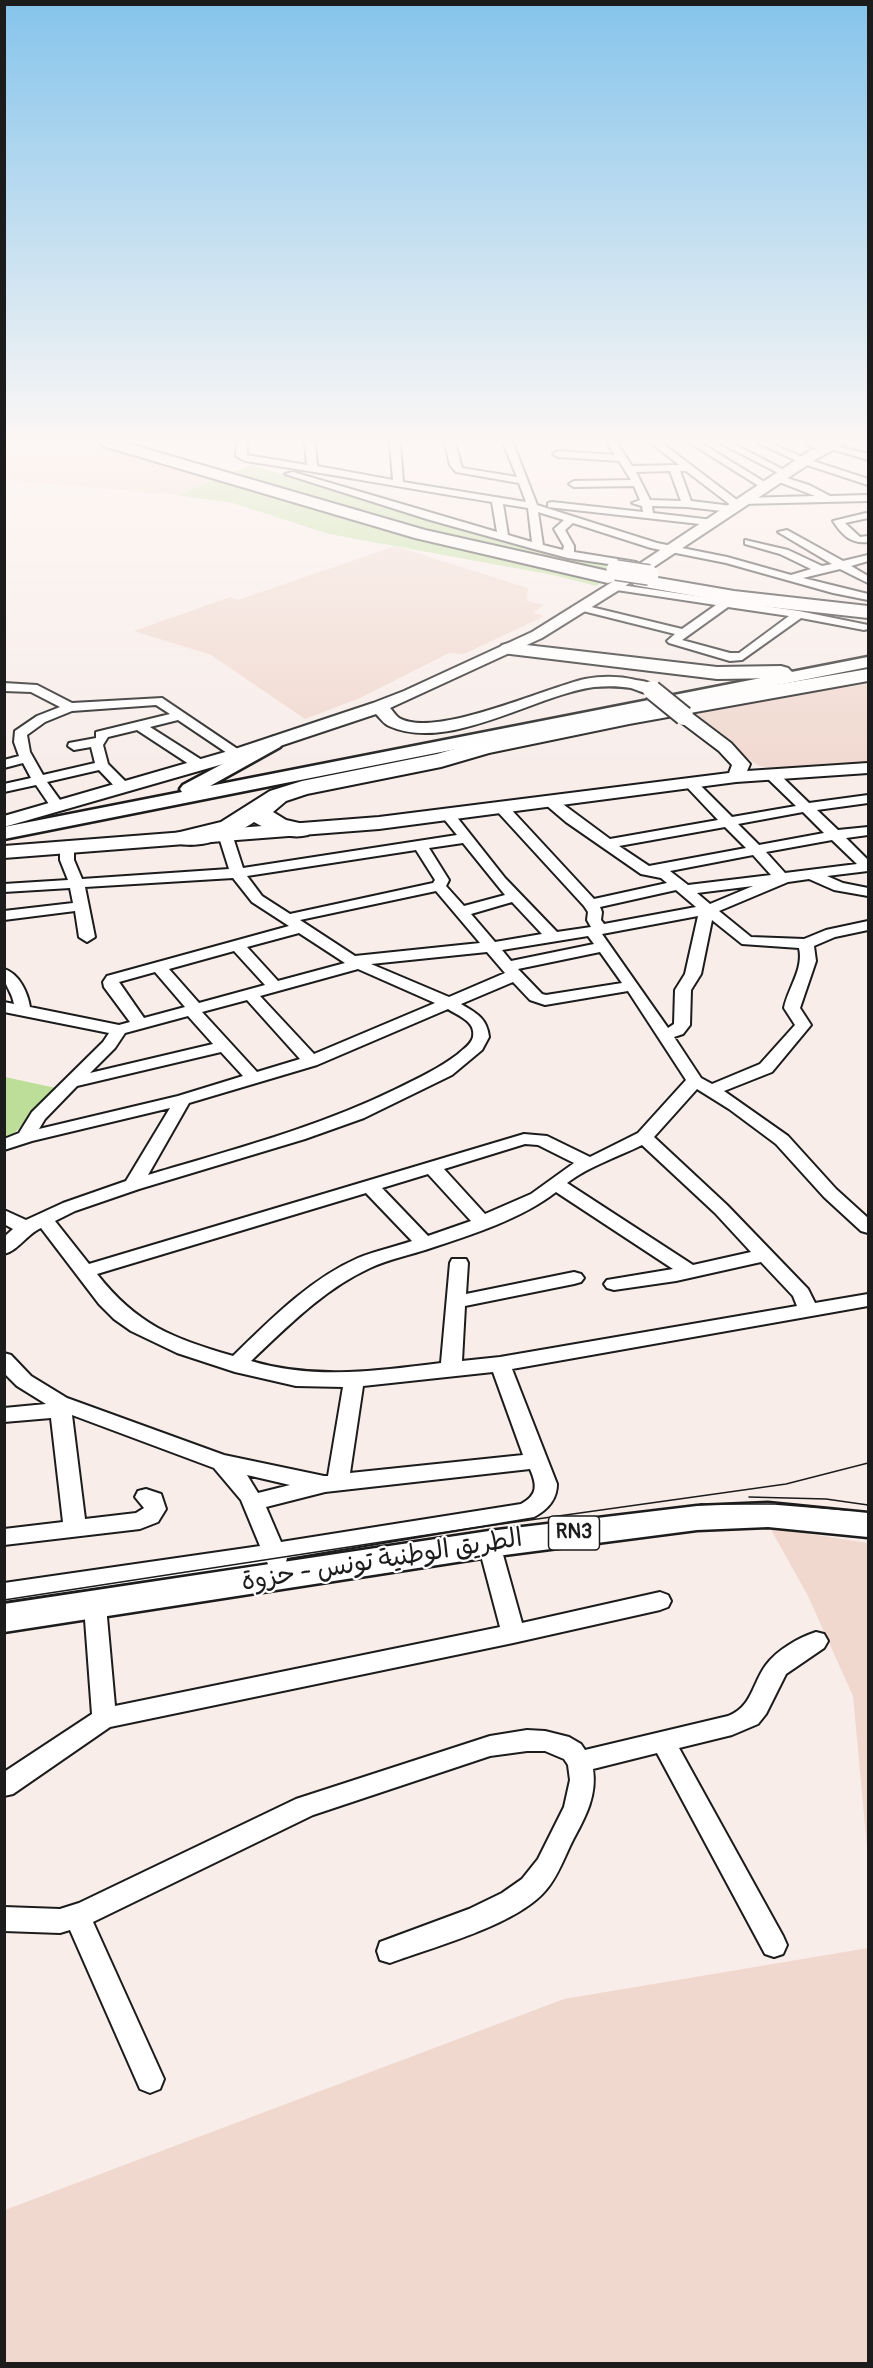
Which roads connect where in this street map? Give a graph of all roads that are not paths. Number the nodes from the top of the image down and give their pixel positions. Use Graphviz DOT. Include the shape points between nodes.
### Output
graph roads {
  1 [pos="506,554"];
  2 [pos="528,554"];
  3 [pos="562,554"];
  4 [pos="571,554"];
  5 [pos="609,554"];
  6 [pos="665,554"];
  7 [pos="691,554"];
  8 [pos="781,554"];
  9 [pos="787,554"];
  10 [pos="821,554"];
  11 [pos="568,555"];
  12 [pos="868,558"];
  13 [pos="842,566"];
  14 [pos="758,567"];
  15 [pos="821,570"];
  16 [pos="645,574"];
  17 [pos="865,576"];
  18 [pos="793,577"];
  19 [pos="613,578"];
  20 [pos="816,585"];
  21 [pos="868,597"];
  22 [pos="868,603"];
  23 [pos="725,604"];
  24 [pos="583,608"];
  25 [pos="799,614"];
  26 [pos="866,620"];
  27 [pos="683,633"];
  28 [pos="537,635"];
  29 [pos="510,649"];
  30 [pos="550,654"];
  31 [pos="868,661"];
  32 [pos="868,675"];
  33 [pos="4,687"];
  34 [pos="410,703"];
  35 [pos="70,706"];
  36 [pos="381,706"];
  37 [pos="179,716"];
  38 [pos="485,717"];
  39 [pos="689,721"];
  40 [pos="141,727"];
  41 [pos="96,735"];
  42 [pos="273,743"];
  43 [pos="74,746"];
  44 [pos="485,747"];
  45 [pos="238,754"];
  46 [pos="28,758"];
  47 [pos="736,758"];
  48 [pos="716,762"];
  49 [pos="4,764"];
  50 [pos="102,765"];
  51 [pos="200,765"];
  52 [pos="868,768"];
  53 [pos="777,774"];
  54 [pos="39,778"];
  55 [pos="735,778"];
  56 [pos="694,783"];
  57 [pos="4,788"];
  58 [pos="124,788"];
  59 [pos="862,800"];
  60 [pos="551,802"];
  61 [pos="265,803"];
  62 [pos="58,807"];
  63 [pos="501,807"];
  64 [pos="806,808"];
  65 [pos="105,813"];
  66 [pos="868,813"];
  67 [pos="447,814"];
  68 [pos="4,822"];
  69 [pos="731,823"];
  70 [pos="299,830"];
  71 [pos="868,831"];
  72 [pos="4,833"];
  73 [pos="225,834"];
  74 [pos="835,835"];
  75 [pos="185,838"];
  76 [pos="467,838"];
  77 [pos="4,841"];
  78 [pos="608,844"];
  79 [pos="421,846"];
  80 [pos="67,847"];
  81 [pos="756,850"];
  82 [pos="4,852"];
  83 [pos="868,867"];
  84 [pos="646,871"];
  85 [pos="237,873"];
  86 [pos="812,875"];
  87 [pos="782,879"];
  88 [pos="77,885"];
  89 [pos="439,886"];
  90 [pos="683,887"];
  91 [pos="4,888"];
  92 [pos="868,892"];
  93 [pos="515,897"];
  94 [pos="591,904"];
  95 [pos="81,906"];
  96 [pos="707,910"];
  97 [pos="461,912"];
  98 [pos="4,916"];
  99 [pos="293,923"];
  100 [pos="868,926"];
  101 [pos="596,931"];
  102 [pos="87,937"];
  103 [pos="553,937"];
  104 [pos="806,944"];
  105 [pos="238,946"];
  106 [pos="490,947"];
  107 [pos="603,947"];
  108 [pos="356,962"];
  109 [pos="159,967"];
  110 [pos="512,970"];
  111 [pos="4,974"];
  112 [pos="632,986"];
  113 [pos="275,987"];
  114 [pos="250,994"];
  115 [pos="448,1003"];
  116 [pos="4,1007"];
  117 [pos="193,1010"];
  118 [pos="23,1011"];
  119 [pos="140,1024"];
  120 [pos="119,1030"];
  121 [pos="664,1034"];
  122 [pos="224,1046"];
  123 [pos="311,1060"];
  124 [pos="254,1078"];
  125 [pos="695,1081"];
  126 [pos="71,1082"];
  127 [pos="711,1091"];
  128 [pos="183,1100"];
  129 [pos="26,1137"];
  130 [pos="644,1137"];
  131 [pos="4,1145"];
  132 [pos="586,1162"];
  133 [pos="432,1167"];
  134 [pos="555,1183"];
  135 [pos="133,1185"];
  136 [pos="370,1186"];
  137 [pos="4,1216"];
  138 [pos="43,1218"];
  139 [pos="483,1223"];
  140 [pos="868,1227"];
  141 [pos="25,1228"];
  142 [pos="425,1244"];
  143 [pos="4,1248"];
  144 [pos="764,1255"];
  145 [pos="459,1263"];
  146 [pos="87,1271"];
  147 [pos="690,1272"];
  148 [pos="574,1278"];
  149 [pos="614,1284"];
  150 [pos="868,1300"];
  151 [pos="456,1302"];
  152 [pos="804,1312"];
  153 [pos="4,1360"];
  154 [pos="500,1364"];
  155 [pos="235,1365"];
  156 [pos="452,1368"];
  157 [pos="354,1380"];
  158 [pos="60,1407"];
  159 [pos="4,1414"];
  160 [pos="536,1461"];
  161 [pos="222,1463"];
  162 [pos="332,1483"];
  163 [pos="146,1497"];
  164 [pos="253,1502"];
  165 [pos="868,1526"];
  166 [pos="75,1527"];
  167 [pos="4,1537"];
  168 [pos="489,1544"];
  169 [pos="277,1563"];
  170 [pos="4,1592"];
  171 [pos="660,1602"];
  172 [pos="95,1606"];
  173 [pos="4,1618"];
  174 [pos="513,1634"];
  175 [pos="816,1641"];
  176 [pos="104,1718"];
  177 [pos="663,1741"];
  178 [pos="581,1762"];
  179 [pos="4,1786"];
  180 [pos="77,1916"];
  181 [pos="4,1919"];
  182 [pos="774,1946"];
  183 [pos="390,1951"];
  184 [pos="150,2079"];
  1 -- 19 [label="highway"];
  2 -- 19 [label="highway"];
  3 -- 11 [label="street"];
  4 -- 11 [label="street"];
  5 -- 16 [label="street"];
  6 -- 16 [label="main road"];
  7 -- 14 [label="street"];
  8 -- 14 [label="street"];
  9 -- 15 [label="street"];
  10 -- 13 [label="street"];
  12 -- 13 [label="street"];
  13 -- 15 [label="street"];
  13 -- 17 [label="street"];
  14 -- 18 [label="street"];
  15 -- 18 [label="street"];
  16 -- 19 [label="highway"];
  16 -- 22 [label="highway"];
  16 -- 26 [label="highway" via="734,597"];
  17 -- 20 [label="street"];
  18 -- 20 [label="street"];
  19 -- 23 [label="street"];
  19 -- 24 [label="main road"];
  20 -- 21 [label="street"];
  23 -- 25 [label="street"];
  23 -- 27 [label="street"];
  24 -- 27 [label="street"];
  24 -- 28 [label="main road"];
  25 -- 26 [label="street"];
  25 -- 27 [label="street" via="736,657 673,641"];
  28 -- 29 [label="main road"];
  28 -- 30 [label="highway" via="536,646"];
  29 -- 30 [label="highway"];
  29 -- 34 [label="main road"];
  30 -- 31 [label="highway" via="740,674"];
  31 -- 65 [label="main road"];
  32 -- 44 [label="highway"];
  33 -- 35 [label="street" via="33,688"];
  34 -- 36 [label="main road"];
  34 -- 38 [label="main road" via="431,720"];
  35 -- 37 [label="street" via="155,700"];
  35 -- 46 [label="street" via="20,734"];
  36 -- 38 [label="main road" via="386,718 420,727 460,724"];
  36 -- 42 [label="main road"];
  37 -- 40 [label="street"];
  37 -- 45 [label="street"];
  38 -- 39 [label="main road, bridge" via="587,683 624,682 652,690"];
  39 -- 47 [label="main road"];
  39 -- 48 [label="main road" via="712,747"];
  40 -- 41 [label="street"];
  40 -- 51 [label="street"];
  41 -- 43 [label="street"];
  41 -- 50 [label="street"];
  42 -- 45 [label="main road"];
  42 -- 65 [label="main road" via="204,783"];
  44 -- 61 [label="highway" via="441,760 302,788"];
  44 -- 77 [label="main road"];
  45 -- 51 [label="main road"];
  46 -- 49 [label="street"];
  46 -- 54 [label="street"];
  47 -- 53 [label="main road" via="753,768"];
  47 -- 55 [label="main road" via="742,767"];
  48 -- 55 [label="main road"];
  48 -- 56 [label="main road" via="712,772"];
  50 -- 54 [label="street"];
  50 -- 58 [label="street"];
  51 -- 58 [label="main road"];
  52 -- 53 [label="main road"];
  53 -- 55 [label="main road"];
  53 -- 64 [label="street"];
  54 -- 57 [label="street"];
  54 -- 62 [label="street"];
  55 -- 56 [label="main road"];
  56 -- 60 [label="main road"];
  56 -- 69 [label="street"];
  58 -- 62 [label="main road"];
  59 -- 64 [label="street"];
  59 -- 66 [label="street"];
  60 -- 63 [label="main road"];
  60 -- 78 [label="street"];
  61 -- 70 [label="highway" via="262,817"];
  61 -- 75 [label="highway" via="230,827"];
  62 -- 68 [label="main road"];
  63 -- 67 [label="main road"];
  63 -- 94 [label="street"];
  64 -- 69 [label="street"];
  64 -- 74 [label="street"];
  65 -- 72 [label="main road"];
  67 -- 70 [label="main road"];
  67 -- 76 [label="street"];
  69 -- 78 [label="street"];
  69 -- 81 [label="street"];
  70 -- 73 [label="main road"];
  71 -- 74 [label="street"];
  73 -- 75 [label="main road"];
  73 -- 85 [label="street"];
  74 -- 81 [label="street"];
  74 -- 83 [label="street"];
  75 -- 80 [label="main road"];
  76 -- 79 [label="street"];
  76 -- 93 [label="street"];
  78 -- 84 [label="street"];
  79 -- 85 [label="street"];
  79 -- 89 [label="street" via="442,880"];
  80 -- 82 [label="main road"];
  80 -- 88 [label="street" via="67,860"];
  81 -- 84 [label="street"];
  81 -- 87 [label="street"];
  83 -- 86 [label="street"];
  84 -- 90 [label="street" via="665,874"];
  85 -- 88 [label="street"];
  85 -- 99 [label="street" via="257,899"];
  86 -- 87 [label="street"];
  86 -- 92 [label="street" via="839,887"];
  87 -- 90 [label="street"];
  87 -- 96 [label="street"];
  88 -- 91 [label="street"];
  88 -- 95 [label="street"];
  89 -- 97 [label="street"];
  89 -- 99 [label="street"];
  90 -- 94 [label="street"];
  90 -- 96 [label="street"];
  93 -- 97 [label="street"];
  93 -- 103 [label="street"];
  94 -- 101 [label="street"];
  95 -- 98 [label="street"];
  95 -- 102 [label="street"];
  96 -- 101 [label="street"];
  96 -- 104 [label="street" via="747,940"];
  96 -- 121 [label="street" via="693,974 683,990 682,1025 677,1031"];
  97 -- 106 [label="street"];
  99 -- 105 [label="street"];
  99 -- 108 [label="street"];
  100 -- 104 [label="street" via="831,933"];
  101 -- 103 [label="street"];
  101 -- 107 [label="street"];
  103 -- 106 [label="street"];
  104 -- 127 [label="street" via="809,963 792,1008 803,1025 765,1068"];
  105 -- 109 [label="street"];
  105 -- 113 [label="street"];
  106 -- 108 [label="street"];
  106 -- 110 [label="street"];
  107 -- 110 [label="street"];
  107 -- 112 [label="street"];
  108 -- 113 [label="street"];
  108 -- 115 [label="street"];
  109 -- 117 [label="street"];
  109 -- 119 [label="street" via="111,981"];
  110 -- 112 [label="street" via="536,997 545,1000"];
  110 -- 115 [label="street"];
  111 -- 118 [label="street" via="20,993"];
  112 -- 121 [label="street"];
  113 -- 114 [label="street"];
  114 -- 117 [label="street"];
  114 -- 123 [label="street"];
  115 -- 123 [label="street"];
  115 -- 135 [label="street" via="474,1017 481,1036 476,1047 446,1071 329,1126"];
  116 -- 118 [label="street"];
  117 -- 119 [label="street"];
  117 -- 122 [label="street"];
  118 -- 120 [label="street"];
  119 -- 120 [label="street"];
  120 -- 126 [label="street"];
  121 -- 125 [label="street"];
  122 -- 124 [label="street"];
  122 -- 126 [label="street"];
  123 -- 124 [label="street"];
  124 -- 128 [label="street"];
  125 -- 127 [label="street"];
  125 -- 130 [label="street"];
  126 -- 129 [label="street" via="38,1116"];
  127 -- 140 [label="street" via="782,1140 830,1193"];
  128 -- 129 [label="street"];
  128 -- 135 [label="street"];
  129 -- 131 [label="street"];
  130 -- 132 [label="street" via="603,1158"];
  130 -- 144 [label="street"];
  132 -- 133 [label="street" via="533,1138"];
  132 -- 134 [label="street"];
  133 -- 136 [label="street"];
  133 -- 139 [label="street"];
  134 -- 139 [label="street" via="537,1198"];
  134 -- 147 [label="street"];
  135 -- 138 [label="street"];
  136 -- 142 [label="street"];
  136 -- 146 [label="street"];
  137 -- 141 [label="street"];
  138 -- 141 [label="street"];
  138 -- 146 [label="street"];
  139 -- 142 [label="street"];
  141 -- 143 [label="street"];
  142 -- 155 [label="street" via="346,1272 291,1312"];
  144 -- 147 [label="street"];
  144 -- 152 [label="street" via="801,1293 807,1306"];
  145 -- 151 [label="street"];
  146 -- 155 [label="street" via="106,1299 138,1326 184,1348"];
  147 -- 149 [label="street"];
  148 -- 151 [label="street"];
  150 -- 152 [label="street"];
  151 -- 156 [label="street"];
  152 -- 154 [label="street"];
  153 -- 158 [label="street" via="24,1381"];
  154 -- 156 [label="street"];
  154 -- 160 [label="street"];
  155 -- 157 [label="street" via="296,1379"];
  156 -- 157 [label="street"];
  157 -- 162 [label="street"];
  158 -- 159 [label="street"];
  158 -- 161 [label="street"];
  158 -- 166 [label="street"];
  160 -- 162 [label="street"];
  160 -- 169 [label="street" via="544,1477 545,1495 538,1505 526,1511"];
  161 -- 162 [label="street"];
  161 -- 164 [label="street" via="238,1478"];
  162 -- 164 [label="street"];
  163 -- 166 [label="street" via="153,1500 155,1509 141,1521"];
  164 -- 169 [label="street"];
  165 -- 168 [label="main road, الطريق الوطنية تونس - حزوة / RN3" via="743,1515"];
  166 -- 167 [label="street"];
  168 -- 169 [label="main road, الطريق الوطنية تونس - حزوة / RN3"];
  168 -- 174 [label="street"];
  169 -- 170 [label="street" via="208,1563"];
  169 -- 172 [label="main road, الطريق الوطنية تونس - حزوة / RN3"];
  171 -- 174 [label="street"];
  172 -- 173 [label="main road, الطريق الوطنية تونس - حزوة / RN3"];
  172 -- 176 [label="street"];
  174 -- 176 [label="street"];
  175 -- 177 [label="street" via="774,1672 763,1698 750,1716 738,1724"];
  176 -- 179 [label="street"];
  177 -- 178 [label="street"];
  177 -- 182 [label="street"];
  178 -- 180 [label="street" via="569,1748 537,1738 490,1746 305,1806"];
  178 -- 183 [label="street" via="578,1804 537,1883 510,1903"];
  180 -- 181 [label="street" via="60,1921"];
  180 -- 184 [label="street"];
}
